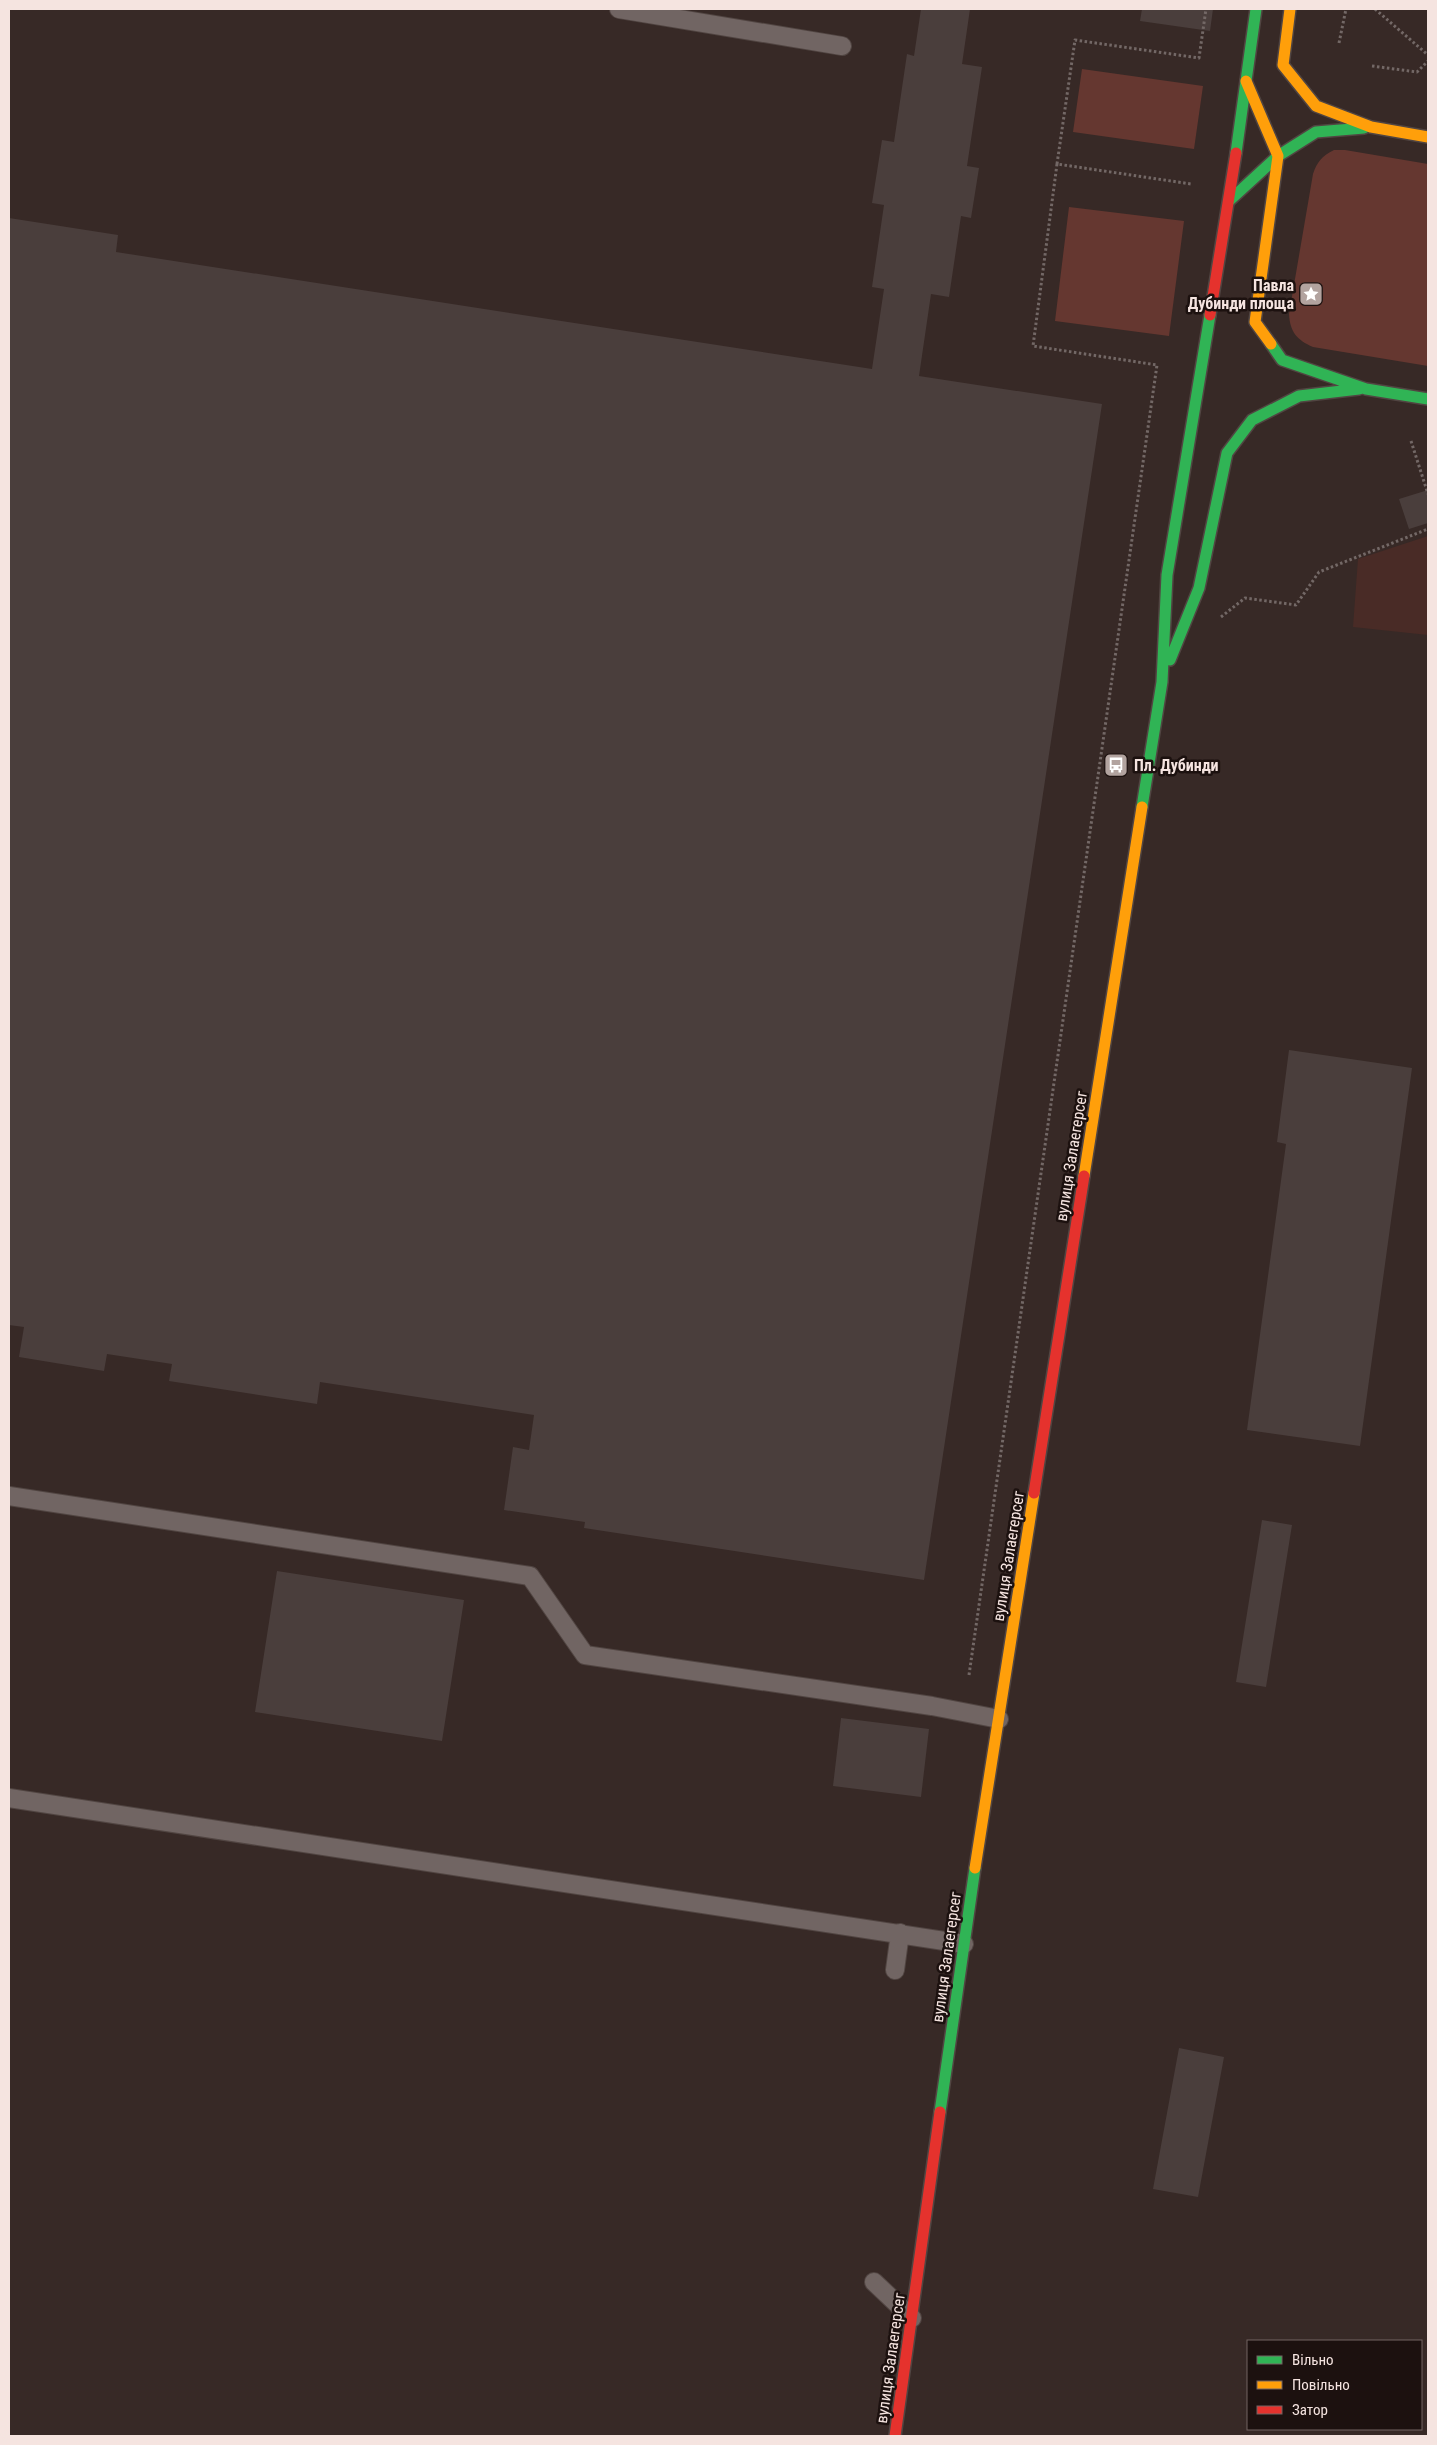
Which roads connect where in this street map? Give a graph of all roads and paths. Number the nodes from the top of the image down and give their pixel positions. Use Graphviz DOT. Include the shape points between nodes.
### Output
graph roads {
  1 [pos="619,9"];
  2 [pos="1206,9"];
  3 [pos="1256,9"];
  4 [pos="1290,9"];
  5 [pos="1346,9"];
  6 [pos="1375,9"];
  7 [pos="1339,43"];
  8 [pos="842,46"];
  9 [pos="1428,55"];
  10 [pos="1428,61"];
  11 [pos="1372,66"];
  12 [pos="1246,80"];
  13 [pos="1371,127"];
  14 [pos="1428,137"];
  15 [pos="1278,156"];
  16 [pos="1057,164"];
  17 [pos="1191,184"];
  18 [pos="1229,201"];
  19 [pos="1366,388"];
  20 [pos="1428,399"];
  21 [pos="1411,441"];
  22 [pos="1428,494"];
  23 [pos="1428,528"];
  24 [pos="1218,619"];
  25 [pos="1162,682"];
  26 [pos="9,1496"];
  27 [pos="968,1676"];
  28 [pos="999,1719"];
  29 [pos="9,1798"];
  30 [pos="900,1933"];
  31 [pos="964,1944"];
  32 [pos="895,1970"];
  33 [pos="874,2282"];
  34 [pos="912,2318"];
  35 [pos="895,2436"];
  1 -- 8 [label="lane"];
  2 -- 16 [label="path" via="1199,58 1075,40"];
  3 -- 12 [label="main road"];
  4 -- 13 [label="main road" via="1283,65 1316,106"];
  5 -- 7 [label="path"];
  6 -- 9 [label="path"];
  10 -- 11 [label="path" via="1418,72"];
  12 -- 15 [label="main road"];
  12 -- 18 [label="main road"];
  13 -- 14 [label="main road"];
  13 -- 15 [label="main road" via="1316,132"];
  15 -- 18 [label="main road"];
  15 -- 19 [label="main road" via="1255,322 1282,360"];
  16 -- 17 [label="path"];
  16 -- 27 [label="path" via="1033,346 1157,365"];
  18 -- 25 [label="main road" via="1167,575"];
  19 -- 20 [label="main road"];
  19 -- 25 [label="main road" via="1300,396 1252,420 1227,453 1199,588"];
  21 -- 22 [label="path"];
  23 -- 24 [label="path" via="1319,572 1296,605 1245,598"];
  25 -- 28 [label="main road, вулиця Залаегерсег"];
  26 -- 28 [label="lane" via="530,1576 585,1655 932,1706"];
  28 -- 31 [label="main road, вулиця Залаегерсег"];
  29 -- 30 [label="lane"];
  30 -- 31 [label="lane"];
  30 -- 32 [label="lane"];
  31 -- 34 [label="main road, вулиця Залаегерсег"];
  33 -- 34 [label="lane"];
  34 -- 35 [label="main road, вулиця Залаегерсег"];
}
